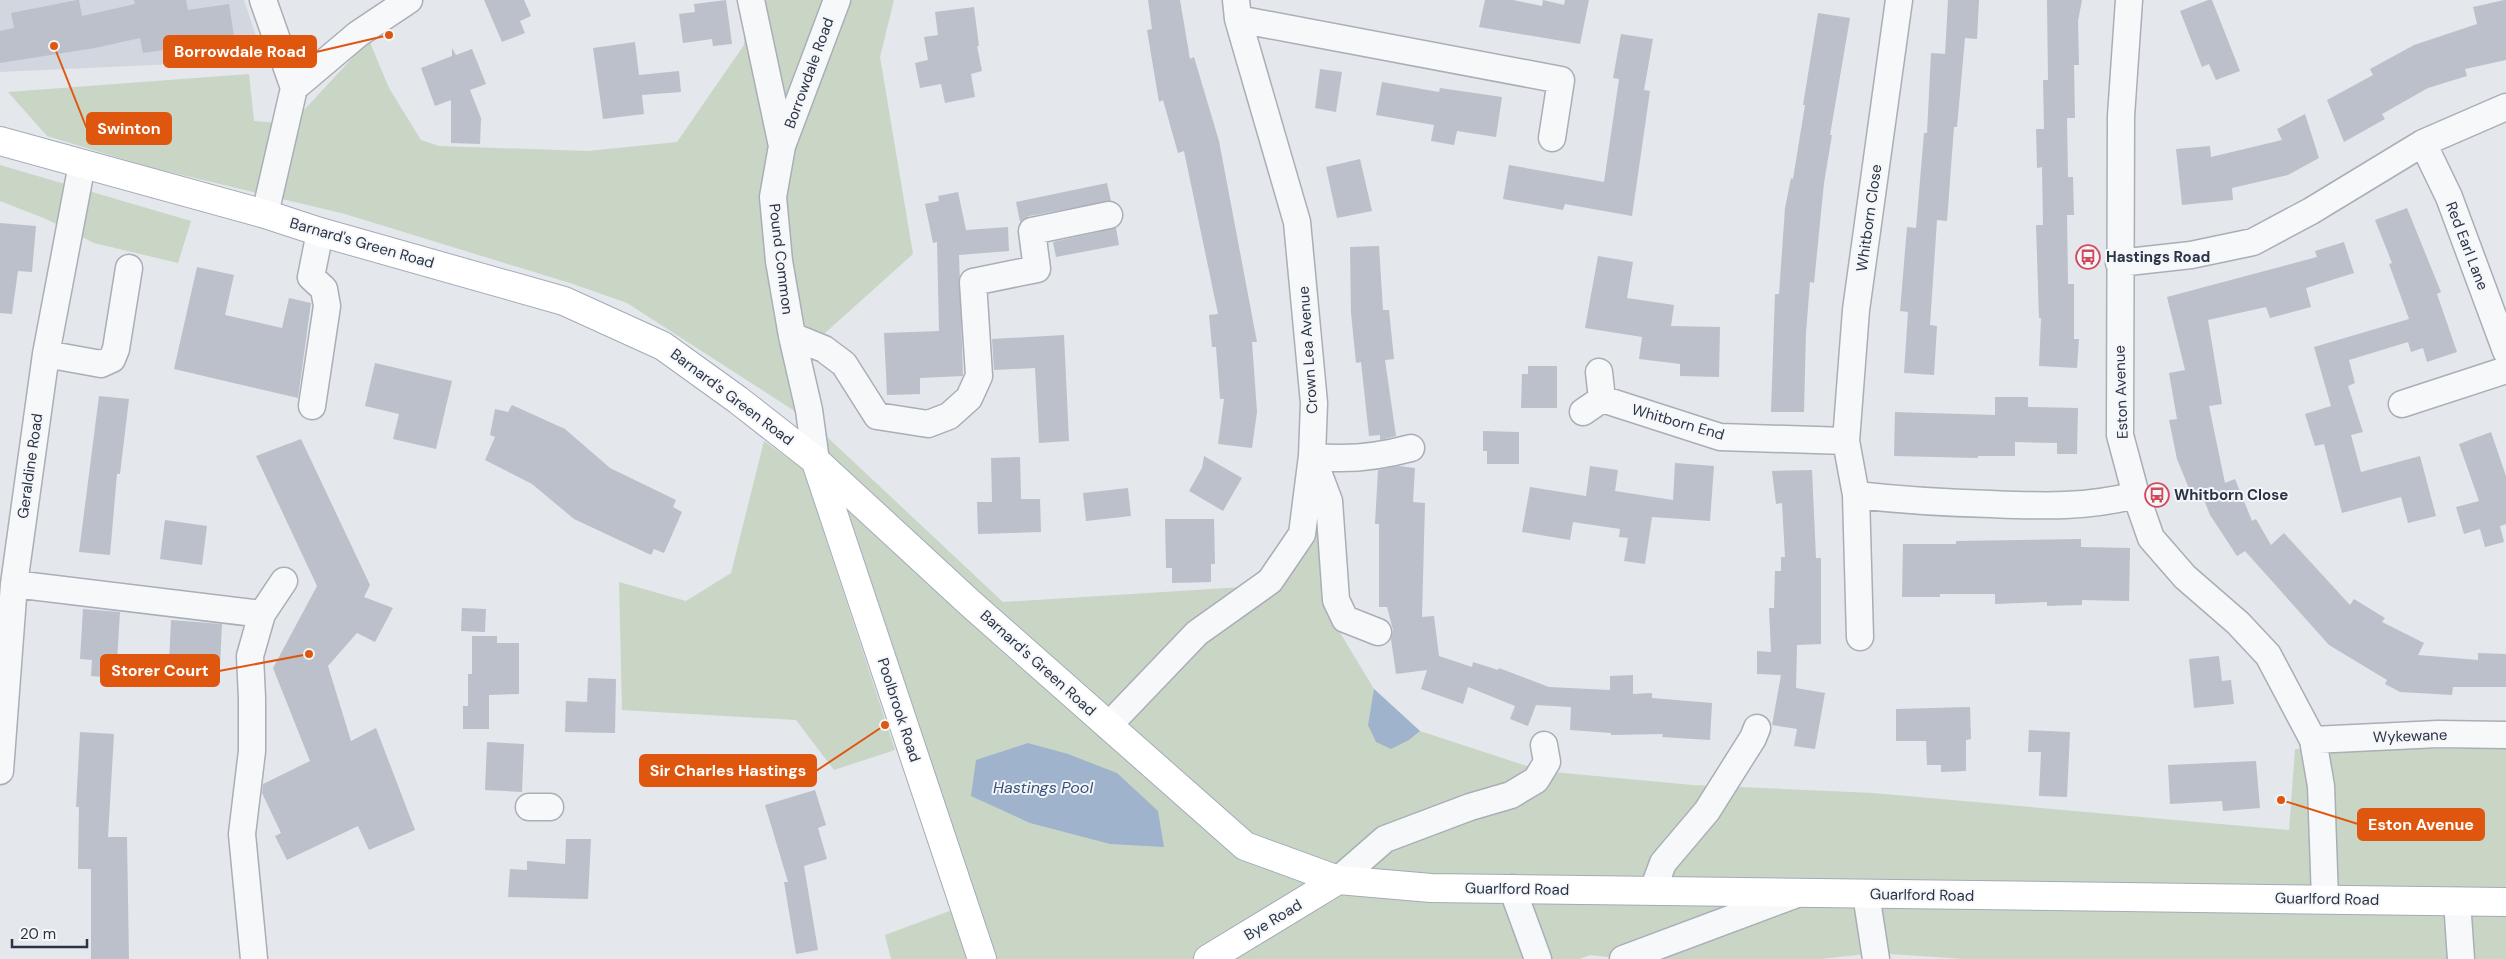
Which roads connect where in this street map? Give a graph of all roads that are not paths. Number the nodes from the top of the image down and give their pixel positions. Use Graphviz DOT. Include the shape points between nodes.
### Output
graph roads {
  1 [pos="263,0"];
  2 [pos="410,0"];
  3 [pos="751,0"];
  4 [pos="837,0"];
  5 [pos="1899,0"];
  6 [pos="2129,0"];
  7 [pos="1237,10"];
  8 [pos="294,88"];
  9 [pos="2506,107"];
  10 [pos="1552,138"];
  11 [pos="0,141"];
  12 [pos="2423,143"];
  13 [pos="782,146"];
  14 [pos="82,164"];
  15 [pos="265,214"];
  16 [pos="1109,215"];
  17 [pos="320,232"];
  18 [pos="2119,263"];
  19 [pos="129,268"];
  20 [pos="792,336"];
  21 [pos="2506,351"];
  22 [pos="46,354"];
  23 [pos="2506,370"];
  24 [pos="1600,372"];
  25 [pos="2402,404"];
  26 [pos="312,406"];
  27 [pos="1846,441"];
  28 [pos="1411,448"];
  29 [pos="1312,456"];
  30 [pos="816,460"];
  31 [pos="2136,494"];
  32 [pos="1856,495"];
  33 [pos="284,581"];
  34 [pos="14,584"];
  35 [pos="262,614"];
  36 [pos="1378,632"];
  37 [pos="1860,637"];
  38 [pos="1108,726"];
  39 [pos="1757,728"];
  40 [pos="2506,735"];
  41 [pos="2313,740"];
  42 [pos="1544,745"];
  43 [pos="0,771"];
  44 [pos="1338,880"];
  45 [pos="1512,888"];
  46 [pos="1653,890"];
  47 [pos="1800,893"];
  48 [pos="1866,894"];
  49 [pos="2325,899"];
  50 [pos="2457,901"];
  51 [pos="2506,902"];
  52 [pos="254,959"];
  53 [pos="982,959"];
  54 [pos="1208,959"];
  55 [pos="1538,959"];
  56 [pos="1622,959"];
  57 [pos="1876,959"];
  58 [pos="2461,959"];
  1 -- 8 [label="street"];
  2 -- 8 [label="street" via="358,34"];
  3 -- 13 [label="street, Pound Common"];
  4 -- 13 [label="street, Borrowdale Road"];
  5 -- 27 [label="street, Whitborn Close" via="1856,310"];
  6 -- 18 [label="street, Eston Avenue" via="2121,116"];
  7 -- 10 [label="street, Crown Lea Avenue" via="1561,80"];
  7 -- 29 [label="street, Crown Lea Avenue" via="1297,222 1314,402"];
  8 -- 15 [label="street"];
  9 -- 12 [label="street"];
  11 -- 14 [label="main road, Barnard's Green Road"];
  12 -- 18 [label="street" via="2253,242 2191,255"];
  12 -- 21 [label="street, Red Earl Lane" via="2449,197"];
  13 -- 20 [label="street, Pound Common" via="773,196 779,261"];
  14 -- 15 [label="main road, Barnard's Green Road"];
  14 -- 22 [label="street, Geraldine Road"];
  15 -- 17 [label="main road, Barnard's Green Road"];
  16 -- 20 [label="street" via="1032,231 1037,269 973,282 978,376 969,398 949,416 928,424 877,416 844,364 824,350"];
  17 -- 26 [label="street" via="311,277 324,289 327,306"];
  17 -- 30 [label="main road, Barnard's Green Road" via="564,301 663,346"];
  18 -- 31 [label="street, Eston Avenue" via="2120,435"];
  19 -- 22 [label="street" via="112,359 101,364"];
  20 -- 30 [label="street, Pound Common" via="809,410"];
  22 -- 34 [label="street, Geraldine Road"];
  23 -- 25 [label="street"];
  24 -- 27 [label="street, Whitborn End" via="1592,406 1720,436"];
  27 -- 32 [label="street, Whitborn Close"];
  28 -- 29 [label="street" via="1339,460"];
  29 -- 36 [label="street" via="1329,501 1336,600 1344,619"];
  29 -- 38 [label="street, Crown Lea Avenue" via="1302,534 1270,581 1197,633"];
  30 -- 38 [label="main road, Barnard's Green Road"];
  30 -- 53 [label="main road, Poolbrook Road"];
  31 -- 32 [label="street" via="2101,503 2061,507 1916,502"];
  31 -- 41 [label="street, Eston Avenue" via="2151,538 2185,577 2268,654"];
  32 -- 37 [label="street, Whitborn Close"];
  33 -- 35 [label="street"];
  34 -- 35 [label="street" via="234,599"];
  34 -- 43 [label="street, Geraldine Road"];
  35 -- 52 [label="street" via="250,656 252,751 242,834"];
  38 -- 44 [label="main road, Barnard's Green Road" via="1246,846"];
  39 -- 46 [label="street" via="1707,811 1663,863"];
  40 -- 41 [label="street, Wykewane" via="2438,734"];
  41 -- 49 [label="street, Eston Avenue" via="2321,786"];
  42 -- 44 [label="street" via="1547,762 1536,780 1511,796 1470,807 1385,839"];
  44 -- 45 [label="main road, Guarlford Road" via="1431,888"];
  44 -- 54 [label="main road, Bye Road"];
  45 -- 46 [label="main road, Guarlford Road"];
  45 -- 55 [label="street"];
  46 -- 47 [label="main road, Guarlford Road"];
  47 -- 48 [label="main road, Guarlford Road"];
  47 -- 56 [label="street"];
  48 -- 49 [label="main road, Guarlford Road"];
  48 -- 57 [label="street"];
  49 -- 50 [label="main road, Guarlford Road"];
  50 -- 51 [label="main road, Guarlford Road"];
  50 -- 58 [label="street"];
}
